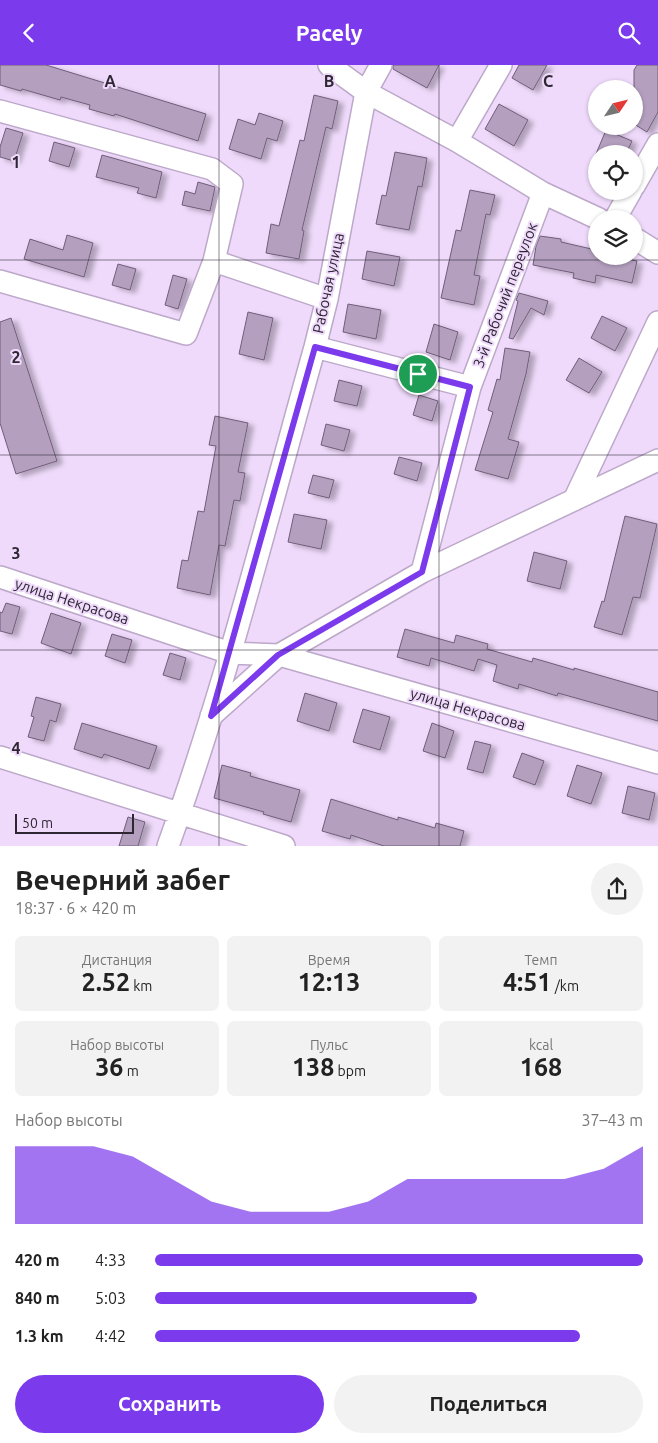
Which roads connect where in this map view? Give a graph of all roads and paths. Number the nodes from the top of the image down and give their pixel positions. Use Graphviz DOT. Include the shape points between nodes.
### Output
graph roads {
  1 [pos="329,65"];
  2 [pos="381,65"];
  3 [pos="501,65"];
  4 [pos="366,92"];
  5 [pos="0,111"];
  6 [pos="457,141"];
  7 [pos="658,144"];
  8 [pos="643,170"];
  9 [pos="543,193"];
  10 [pos="588,214"];
  11 [pos="643,244"];
  12 [pos="658,253"];
  13 [pos="214,261"];
  14 [pos="0,281"];
  15 [pos="327,299"];
  16 [pos="658,322"];
  17 [pos="315,347"];
  18 [pos="470,387"];
  19 [pos="658,460"];
  20 [pos="574,500"];
  21 [pos="422,572"];
  22 [pos="0,577"];
  23 [pos="230,653"];
  24 [pos="278,655"];
  25 [pos="211,716"];
  26 [pos="0,757"];
  27 [pos="658,763"];
  28 [pos="180,813"];
  29 [pos="168,845"];
  30 [pos="284,845"];
  1 -- 4 [label="street"];
  2 -- 4 [label="street, Рабочая улица"];
  3 -- 6 [label="street"];
  4 -- 6 [label="street"];
  4 -- 15 [label="street, Рабочая улица"];
  5 -- 13 [label="street" via="212,169 232,184"];
  6 -- 9 [label="street"];
  7 -- 8 [label="street"];
  9 -- 10 [label="street"];
  9 -- 18 [label="street, 3-й Рабочий переулок"];
  11 -- 12 [label="street"];
  13 -- 14 [label="street" via="186,334"];
  13 -- 15 [label="street"];
  15 -- 17 [label="street, Рабочая улица"];
  16 -- 20 [label="street"];
  17 -- 18 [label="street"];
  17 -- 23 [label="street, Рабочая улица"];
  18 -- 21 [label="street, 3-й Рабочий переулок"];
  19 -- 20 [label="street"];
  20 -- 21 [label="street"];
  21 -- 24 [label="street"];
  22 -- 23 [label="street, улица Некрасова"];
  23 -- 24 [label="street, улица Некрасова"];
  23 -- 25 [label="street, Рабочая улица"];
  24 -- 25 [label="street"];
  24 -- 27 [label="street, улица Некрасова"];
  25 -- 28 [label="street, Рабочая улица"];
  26 -- 28 [label="street"];
  28 -- 29 [label="street, Рабочая улица"];
  28 -- 30 [label="street"];
}
